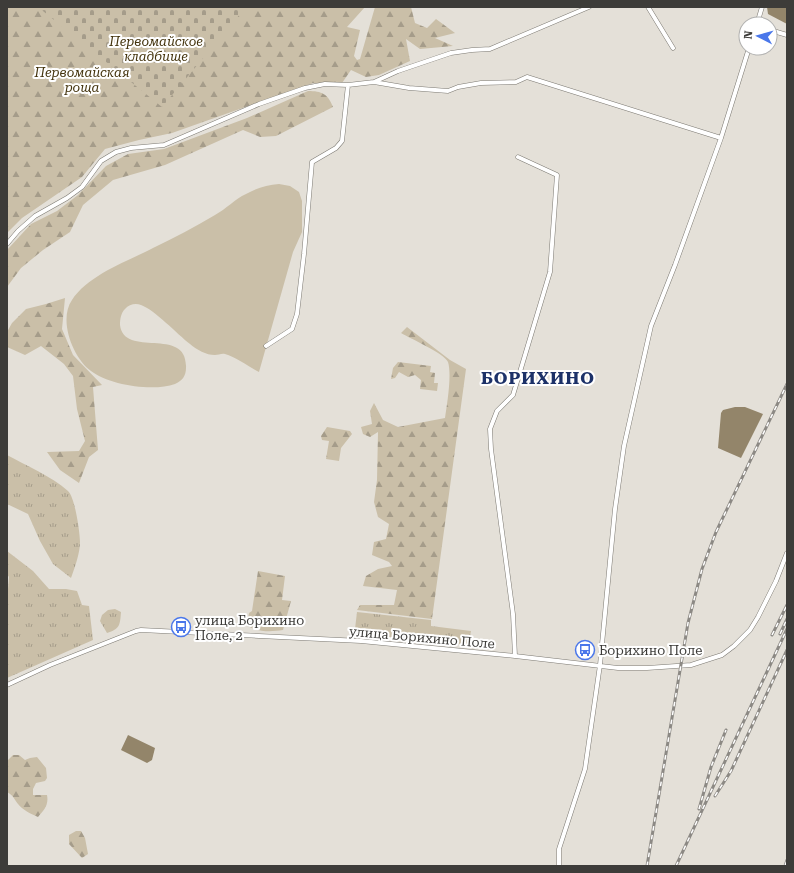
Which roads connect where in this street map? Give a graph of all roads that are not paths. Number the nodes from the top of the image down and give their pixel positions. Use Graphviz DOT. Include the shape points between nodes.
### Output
graph roads {
  1 [pos="589,7"];
  2 [pos="648,7"];
  3 [pos="673,48"];
  4 [pos="747,56"];
  5 [pos="374,82"];
  6 [pos="348,86"];
  7 [pos="721,138"];
  8 [pos="518,157"];
  9 [pos="7,244"];
  10 [pos="266,346"];
  11 [pos="787,553"];
  12 [pos="515,656"];
  13 [pos="600,665"];
  14 [pos="7,685"];
  15 [pos="560,866"];
  1 -- 5 [label="street" via="490,49 452,52"];
  2 -- 3 [label="street"];
  4 -- 7 [label="street"];
  5 -- 6 [label="street"];
  5 -- 7 [label="street" via="448,91 481,83 516,82 527,77"];
  6 -- 9 [label="street" via="325,84 305,88 258,104 164,145 116,152 101,161 82,187 36,216"];
  6 -- 10 [label="street" via="342,141 336,148 312,162 297,314 292,329"];
  7 -- 13 [label="street" via="651,326 624,446 615,508"];
  8 -- 12 [label="street" via="557,175 550,272 513,395 497,411 490,429 514,614"];
  11 -- 13 [label="street, улица Борихино Поле" via="776,581 750,630 722,654 700,663 681,666 618,668"];
  12 -- 13 [label="street, улица Борихино Поле"];
  12 -- 14 [label="street, улица Борихино Поле" via="361,641 136,630"];
  13 -- 15 [label="street" via="585,769 559,849"];
}
